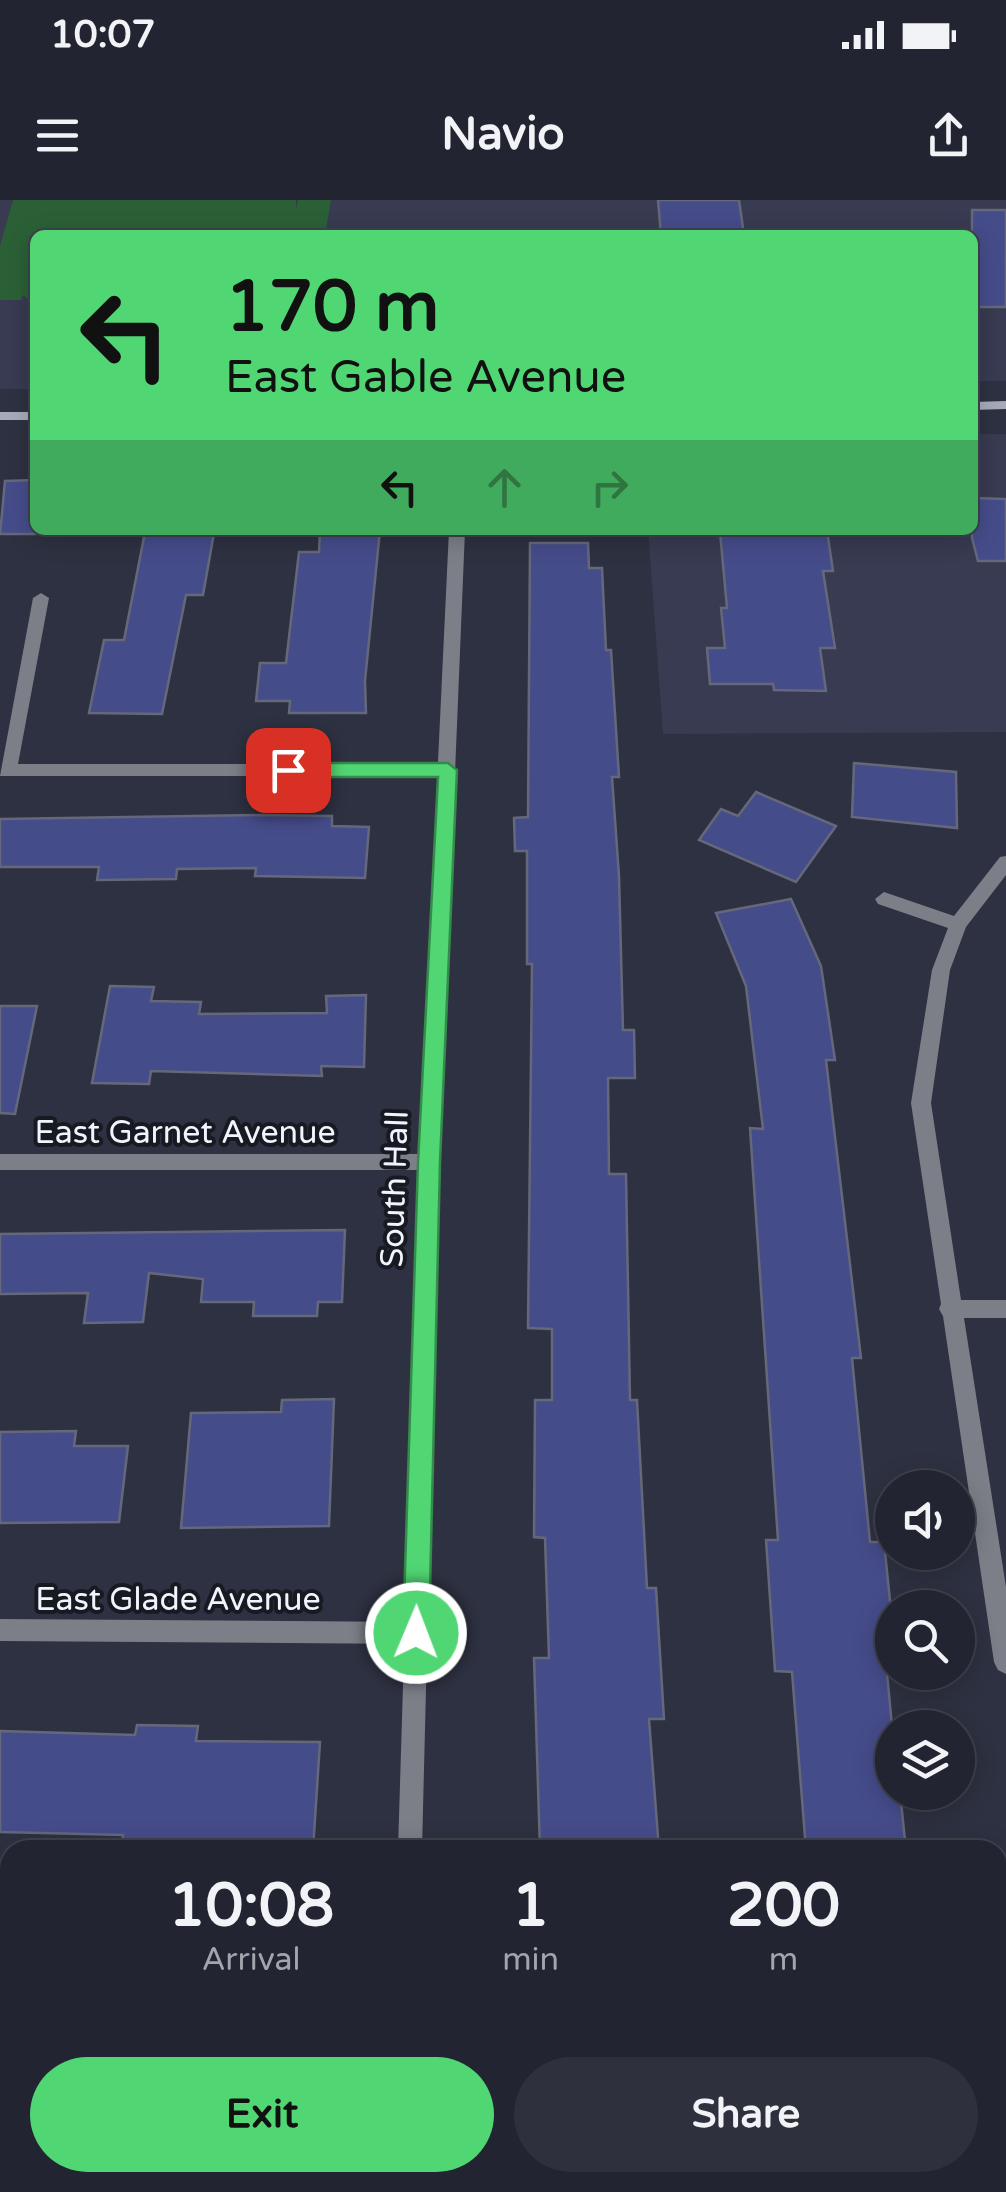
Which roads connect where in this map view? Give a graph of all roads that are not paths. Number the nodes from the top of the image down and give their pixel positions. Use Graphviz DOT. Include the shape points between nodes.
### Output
graph roads {
  1 [pos="978,406"];
  2 [pos="1006,406"];
  3 [pos="0,416"];
  4 [pos="30,416"];
  5 [pos="456,535"];
  6 [pos="41,598"];
  7 [pos="4,770"];
  8 [pos="448,770"];
  9 [pos="1006,862"];
  10 [pos="884,899"];
  11 [pos="958,924"];
  12 [pos="0,1162"];
  13 [pos="429,1162"];
  14 [pos="949,1308"];
  15 [pos="1006,1309"];
  16 [pos="0,1630"];
  17 [pos="416,1633"];
  18 [pos="1006,1662"];
  19 [pos="410,1840"];
  1 -- 2 [label="main road"];
  3 -- 4 [label="main road"];
  5 -- 8 [label="street, South Hall"];
  6 -- 7 [label="street"];
  7 -- 8 [label="street"];
  8 -- 13 [label="street, South Hall"];
  9 -- 11 [label="street"];
  10 -- 11 [label="street"];
  11 -- 14 [label="street" via="942,970 920,1103"];
  12 -- 13 [label="street, East Garnet Avenue"];
  13 -- 17 [label="street, South Hall"];
  14 -- 15 [label="street"];
  14 -- 18 [label="street"];
  16 -- 17 [label="street, East Glade Avenue"];
  17 -- 19 [label="street, South Hall"];
}
